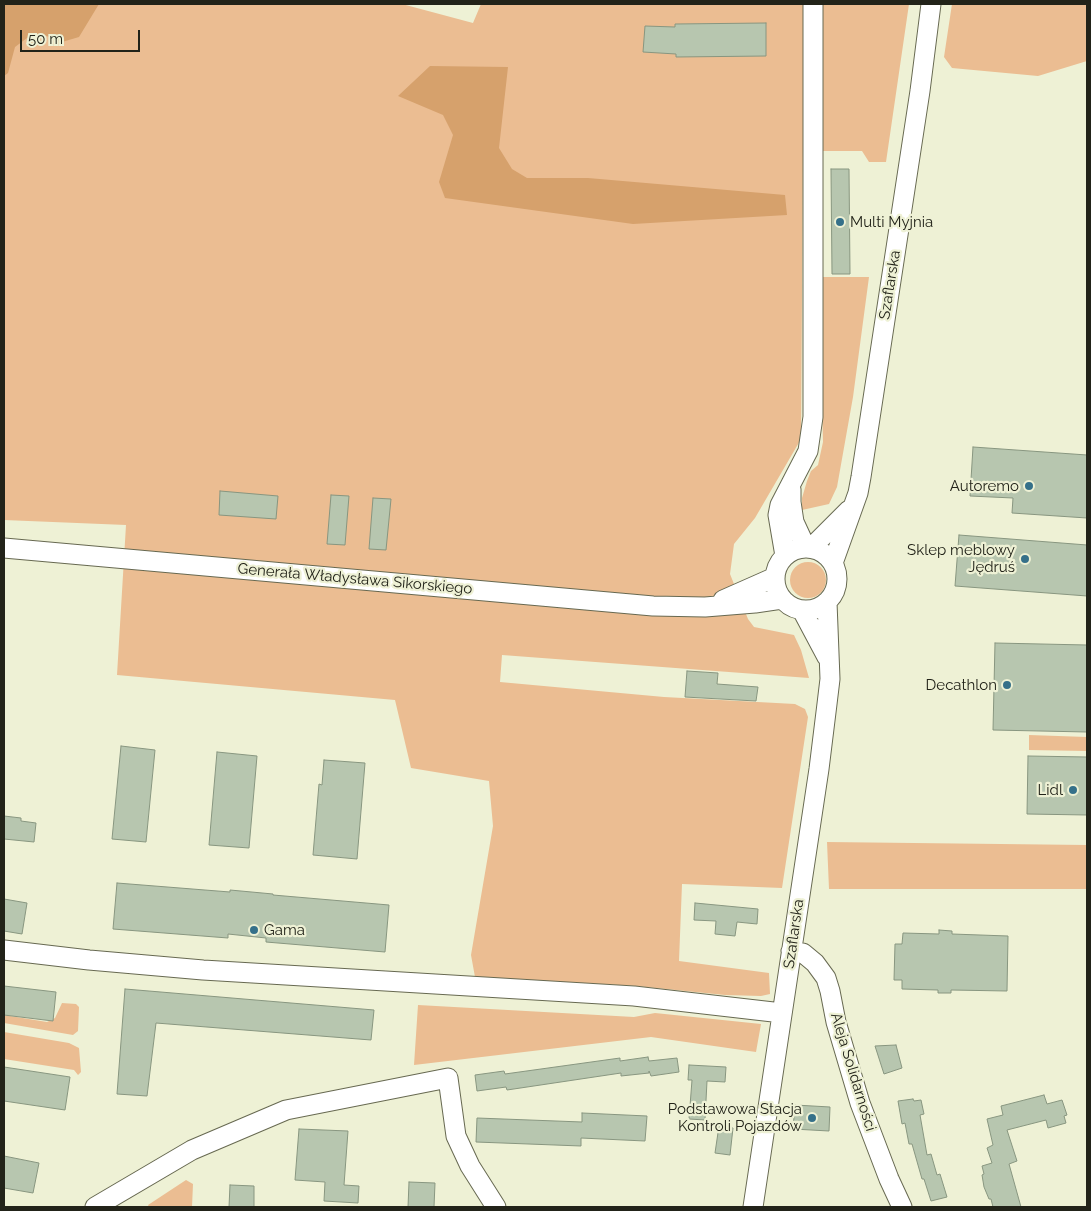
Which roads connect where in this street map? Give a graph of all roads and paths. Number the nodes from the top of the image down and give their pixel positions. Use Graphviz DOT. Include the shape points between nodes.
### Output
graph roads {
  1 [pos="813,4"];
  2 [pos="931,4"];
  3 [pos="792,480"];
  4 [pos="853,505"];
  5 [pos="4,548"];
  6 [pos="808,548"];
  7 [pos="785,556"];
  8 [pos="833,563"];
  9 [pos="775,577"];
  10 [pos="782,599"];
  11 [pos="827,602"];
  12 [pos="705,607"];
  13 [pos="802,610"];
  14 [pos="829,660"];
  15 [pos="4,950"];
  16 [pos="791,951"];
  17 [pos="782,1013"];
  18 [pos="95,1207"];
  19 [pos="496,1207"];
  20 [pos="753,1207"];
  21 [pos="902,1207"];
  1 -- 3 [label="street" via="813,417 808,451"];
  2 -- 4 [label="street, Szaflarska" via="861,477"];
  3 -- 6 [label="street" via="794,522"];
  3 -- 7 [label="street" via="778,515"];
  4 -- 6 [label="street, Szaflarska"];
  4 -- 8 [label="street, Szaflarska"];
  5 -- 12 [label="street, Generała Władysława Sikorskiego" via="654,606"];
  6 -- 7 [label="street"];
  6 -- 8 [label="street" via="820,551"];
  7 -- 9 [label="street" via="776,569"];
  8 -- 11 [label="street" via="838,579 833,596"];
  9 -- 10 [label="street"];
  9 -- 12 [label="street, Generała Władysława Sikorskiego"];
  10 -- 12 [label="street, Generała Władysława Sikorskiego"];
  10 -- 13 [label="street"];
  11 -- 13 [label="street" via="811,610"];
  11 -- 14 [label="street, Szaflarska"];
  13 -- 14 [label="street, Szaflarska"];
  14 -- 16 [label="street, Szaflarska" via="830,680 820,759"];
  15 -- 17 [label="street" via="203,970 634,996"];
  16 -- 17 [label="street, Szaflarska"];
  16 -- 21 [label="street, Aleja Solidarności" via="803,953 826,978 860,1103"];
  17 -- 20 [label="street, Szaflarska"];
  18 -- 19 [label="street" via="192,1150 286,1110 448,1078 456,1136 470,1166"];
}
